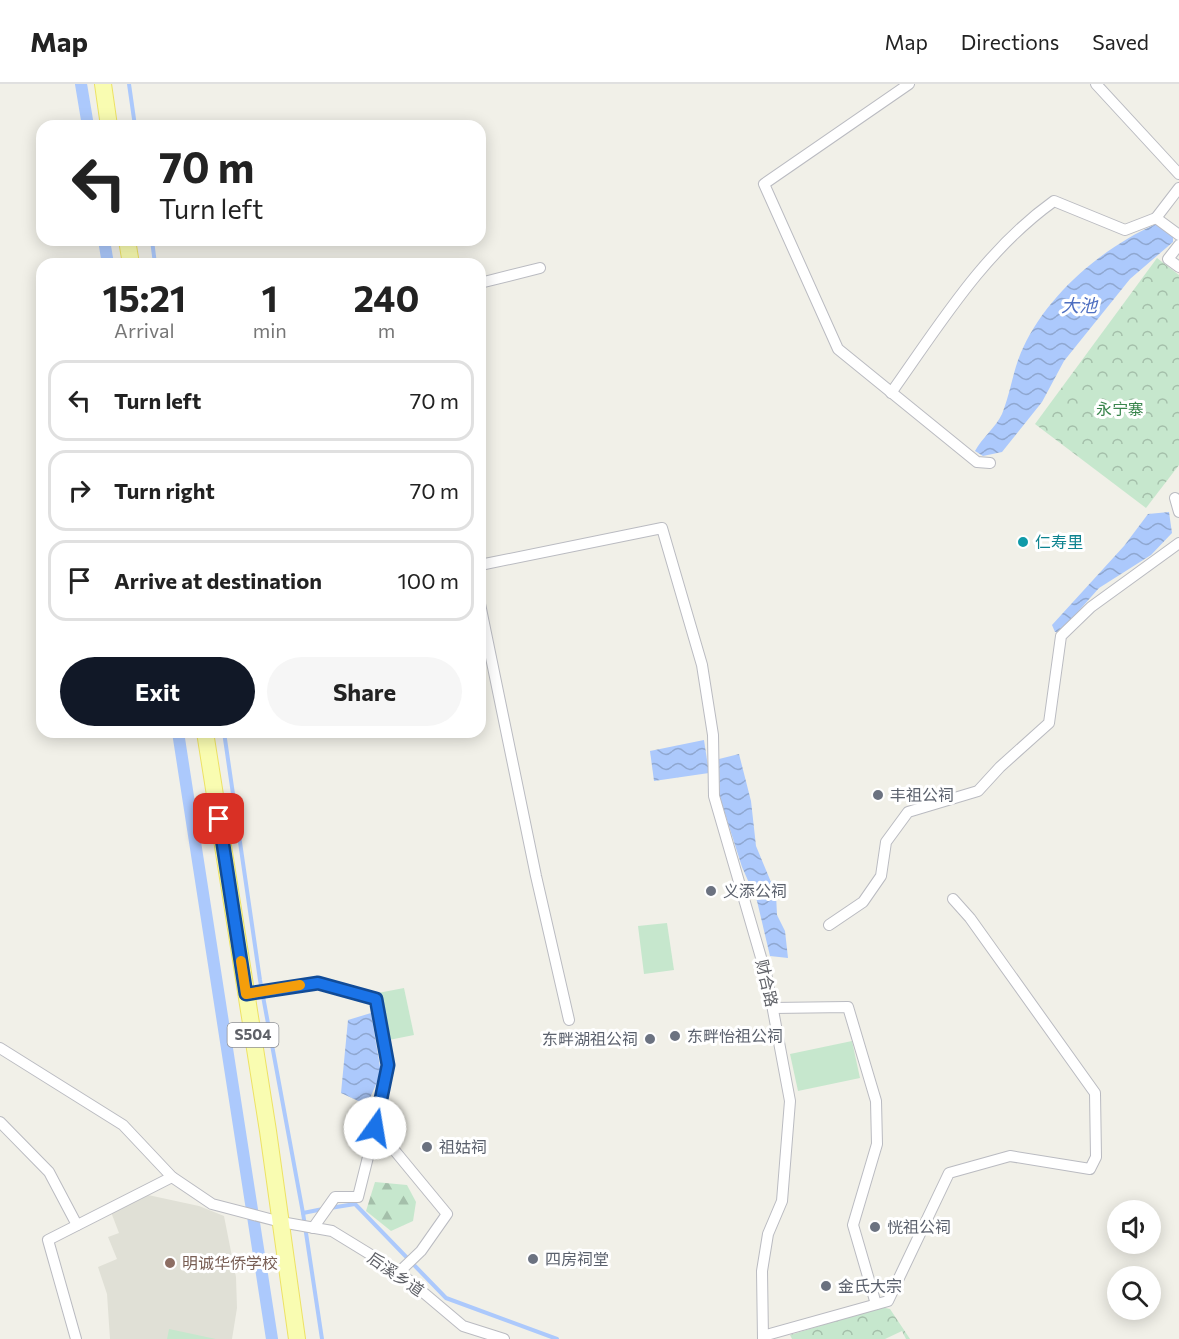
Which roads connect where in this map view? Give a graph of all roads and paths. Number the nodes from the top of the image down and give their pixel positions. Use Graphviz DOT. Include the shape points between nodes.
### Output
graph roads {
  1 [pos="103,84"];
  2 [pos="909,84"];
  3 [pos="1096,84"];
  4 [pos="108,120"];
  5 [pos="1179,174"];
  6 [pos="1179,188"];
  7 [pos="1156,218"];
  8 [pos="1179,235"];
  9 [pos="1179,245"];
  10 [pos="1179,267"];
  11 [pos="540,268"];
  12 [pos="486,282"];
  13 [pos="891,393"];
  14 [pos="990,463"];
  15 [pos="1175,498"];
  16 [pos="1179,512"];
  17 [pos="1179,543"];
  18 [pos="486,564"];
  19 [pos="486,633"];
  20 [pos="206,738"];
  21 [pos="953,899"];
  22 [pos="829,926"];
  23 [pos="250,993"];
  24 [pos="773,1008"];
  25 [pos="569,1020"];
  26 [pos="0,1048"];
  27 [pos="0,1122"];
  28 [pos="375,1128"];
  29 [pos="172,1177"];
  30 [pos="286,1223"];
  31 [pos="77,1226"];
  32 [pos="313,1228"];
  33 [pos="407,1265"];
  34 [pos="876,1304"];
  35 [pos="763,1337"];
  36 [pos="76,1339"];
  37 [pos="297,1339"];
  38 [pos="504,1339"];
  1 -- 4 [label="main road"];
  2 -- 13 [label="street" via="764,184 838,349"];
  3 -- 5 [label="street"];
  6 -- 7 [label="street"];
  7 -- 8 [label="street"];
  7 -- 13 [label="street" via="1125,230 1054,201 1029,219 975,275"];
  9 -- 10 [label="street" via="1168,259"];
  11 -- 12 [label="street"];
  13 -- 14 [label="street" via="977,462"];
  15 -- 16 [label="street"];
  17 -- 22 [label="street" via="1060,636 1049,723 978,791 908,812 886,842 881,876 863,902"];
  18 -- 24 [label="street, 财合路" via="662,528 702,665 713,735 714,796"];
  19 -- 25 [label="street"];
  20 -- 23 [label="main road, S504"];
  21 -- 34 [label="street" via="1095,1093 1096,1157 1090,1168 1010,1156 949,1173 888,1301"];
  23 -- 28 [label="street" via="318,983 376,999 388,1065"];
  23 -- 30 [label="main road, S504"];
  24 -- 34 [label="street" via="848,1007 876,1101 877,1144 854,1226"];
  24 -- 35 [label="street, 财合路" via="790,1101 782,1201 768,1234 762,1271"];
  26 -- 29 [label="street, 后溪乡道" via="123,1125"];
  27 -- 31 [label="street" via="49,1172"];
  28 -- 32 [label="street" via="358,1197 335,1197"];
  28 -- 33 [label="street" via="447,1214"];
  29 -- 30 [label="street, 后溪乡道" via="212,1204"];
  29 -- 31 [label="street"];
  30 -- 32 [label="street, 后溪乡道"];
  30 -- 37 [label="main road, S504"];
  31 -- 36 [label="street" via="48,1240"];
  32 -- 33 [label="street, 后溪乡道" via="332,1231"];
  33 -- 38 [label="street, 后溪乡道" via="463,1326"];
  34 -- 35 [label="street"];
}
